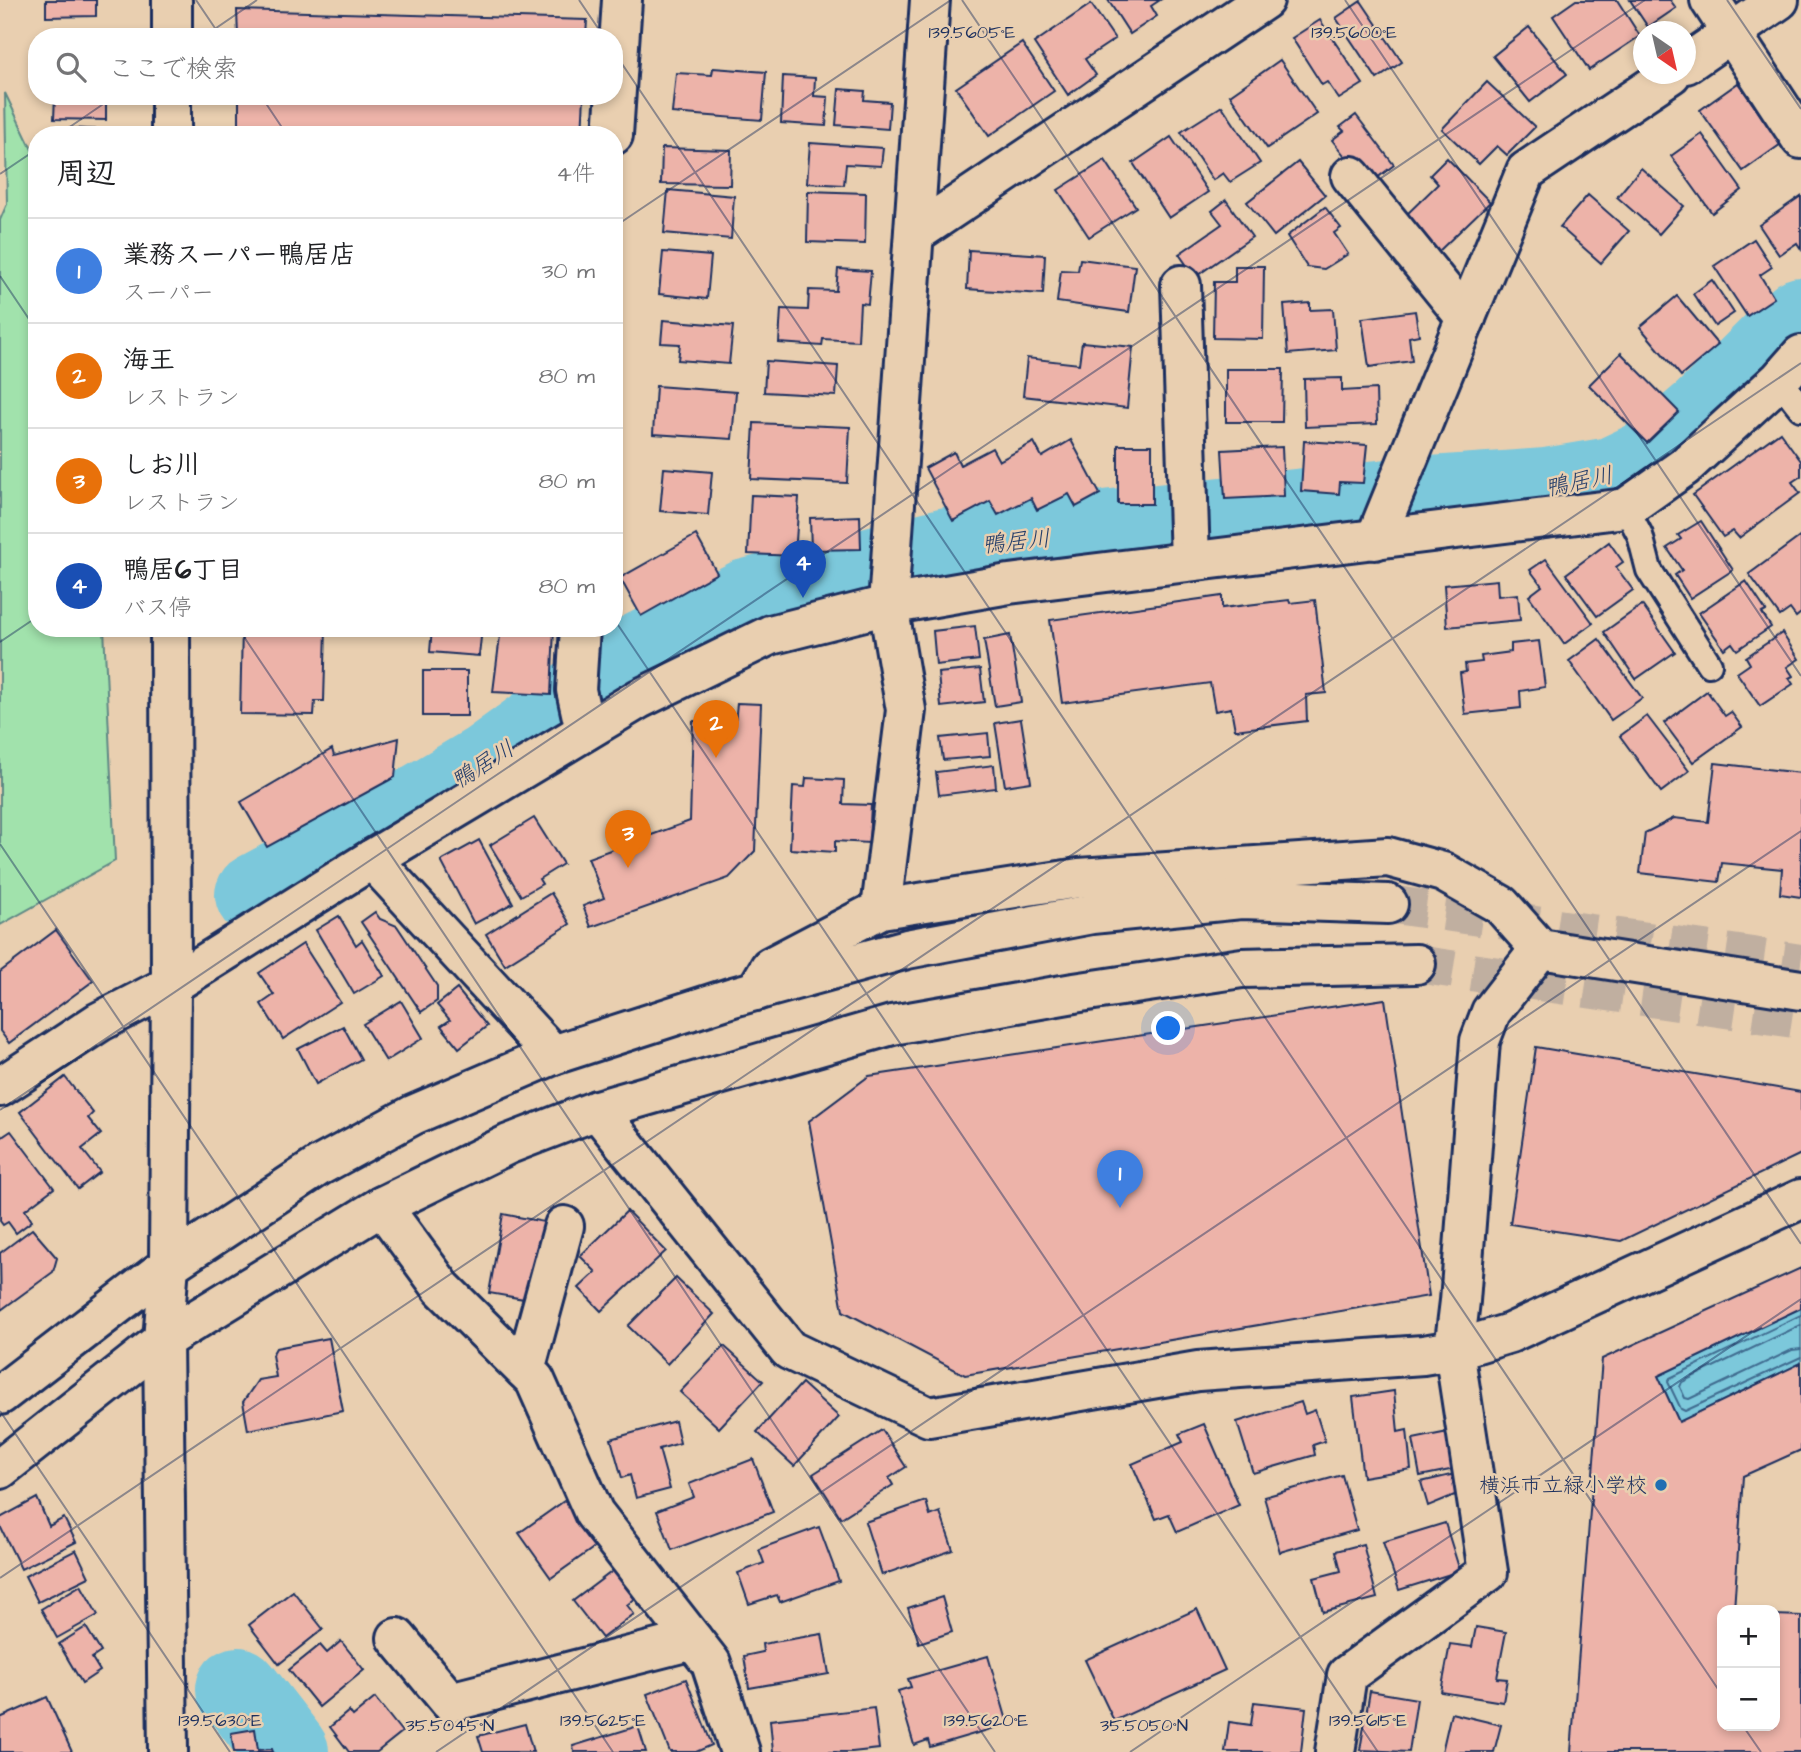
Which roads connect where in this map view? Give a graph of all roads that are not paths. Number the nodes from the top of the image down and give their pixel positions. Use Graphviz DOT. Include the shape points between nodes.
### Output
graph roads {
  1 [pos="172,0"];
  2 [pos="622,0"];
  3 [pos="930,0"];
  4 [pos="1264,0"];
  5 [pos="1710,0"];
  6 [pos="1779,0"];
  7 [pos="172,28"];
  8 [pos="620,28"];
  9 [pos="1732,33"];
  10 [pos="1696,57"];
  11 [pos="1656,84"];
  12 [pos="172,105"];
  13 [pos="615,105"];
  14 [pos="171,126"];
  15 [pos="614,126"];
  16 [pos="1801,139"];
  17 [pos="1352,176"];
  18 [pos="914,234"];
  19 [pos="1181,285"];
  20 [pos="1466,318"];
  21 [pos="1794,381"];
  22 [pos="1626,508"];
  23 [pos="1375,540"];
  24 [pos="1190,561"];
  25 [pos="888,605"];
  26 [pos="170,637"];
  27 [pos="579,637"];
  28 [pos="1709,664"];
  29 [pos="585,731"];
  30 [pos="372,859"];
  31 [pos="1388,904"];
  32 [pos="881,909"];
  33 [pos="1540,949"];
  34 [pos="1416,964"];
  35 [pos="171,985"];
  36 [pos="1801,990"];
  37 [pos="756,991"];
  38 [pos="554,1055"];
  39 [pos="0,1087"];
  40 [pos="597,1110"];
  41 [pos="1801,1199"];
  42 [pos="382,1206"];
  43 [pos="564,1226"];
  44 [pos="169,1265"];
  45 [pos="163,1340"];
  46 [pos="1454,1350"];
  47 [pos="525,1370"];
  48 [pos="0,1395"];
  49 [pos="0,1469"];
  50 [pos="397,1638"];
  51 [pos="693,1640"];
  52 [pos="168,1752"];
  53 [pos="740,1752"];
  54 [pos="1335,1752"];
  1 -- 7 [label="street"];
  2 -- 8 [label="street"];
  3 -- 18 [label="street"];
  4 -- 18 [label="street"];
  5 -- 9 [label="street"];
  6 -- 9 [label="street"];
  9 -- 10 [label="street"];
  9 -- 16 [label="street"];
  11 -- 20 [label="street" via="1526,171"];
  12 -- 14 [label="street"];
  13 -- 15 [label="street"];
  17 -- 20 [label="street"];
  18 -- 25 [label="street"];
  19 -- 24 [label="street"];
  20 -- 23 [label="street"];
  21 -- 22 [label="street"];
  22 -- 23 [label="street"];
  22 -- 28 [label="lane" via="1640,535 1649,570"];
  23 -- 24 [label="street"];
  24 -- 25 [label="street"];
  25 -- 29 [label="street" via="770,635 639,699"];
  25 -- 32 [label="street" via="906,710"];
  26 -- 35 [label="street"];
  27 -- 29 [label="street" via="576,690"];
  29 -- 30 [label="street"];
  30 -- 35 [label="street"];
  30 -- 38 [label="street"];
  31 -- 37 [label="street" via="1241,899 1092,914 907,949"];
  32 -- 33 [label="street" via="1079,878 1388,857 1443,872 1501,905"];
  32 -- 37 [label="street" via="770,967"];
  33 -- 36 [label="street"];
  33 -- 46 [label="street" via="1491,1012 1480,1041"];
  34 -- 40 [label="street" via="1242,968 892,1025"];
  35 -- 39 [label="street" via="99,1022"];
  35 -- 44 [label="street"];
  37 -- 38 [label="street"];
  38 -- 44 [label="street" via="413,1115 319,1166"];
  40 -- 42 [label="street" via="509,1144"];
  40 -- 46 [label="street" via="789,1350 929,1417 1198,1371"];
  41 -- 46 [label="street" via="1510,1334"];
  42 -- 45 [label="street"];
  42 -- 47 [label="street" via="442,1288"];
  43 -- 47 [label="street"];
  44 -- 45 [label="street"];
  44 -- 48 [label="street"];
  45 -- 49 [label="street"];
  45 -- 52 [label="street"];
  46 -- 54 [label="street" via="1488,1572 1347,1675"];
  47 -- 51 [label="street" via="535,1380 594,1513"];
  50 -- 51 [label="street" via="450,1702"];
  51 -- 53 [label="street" via="711,1663"];
}
